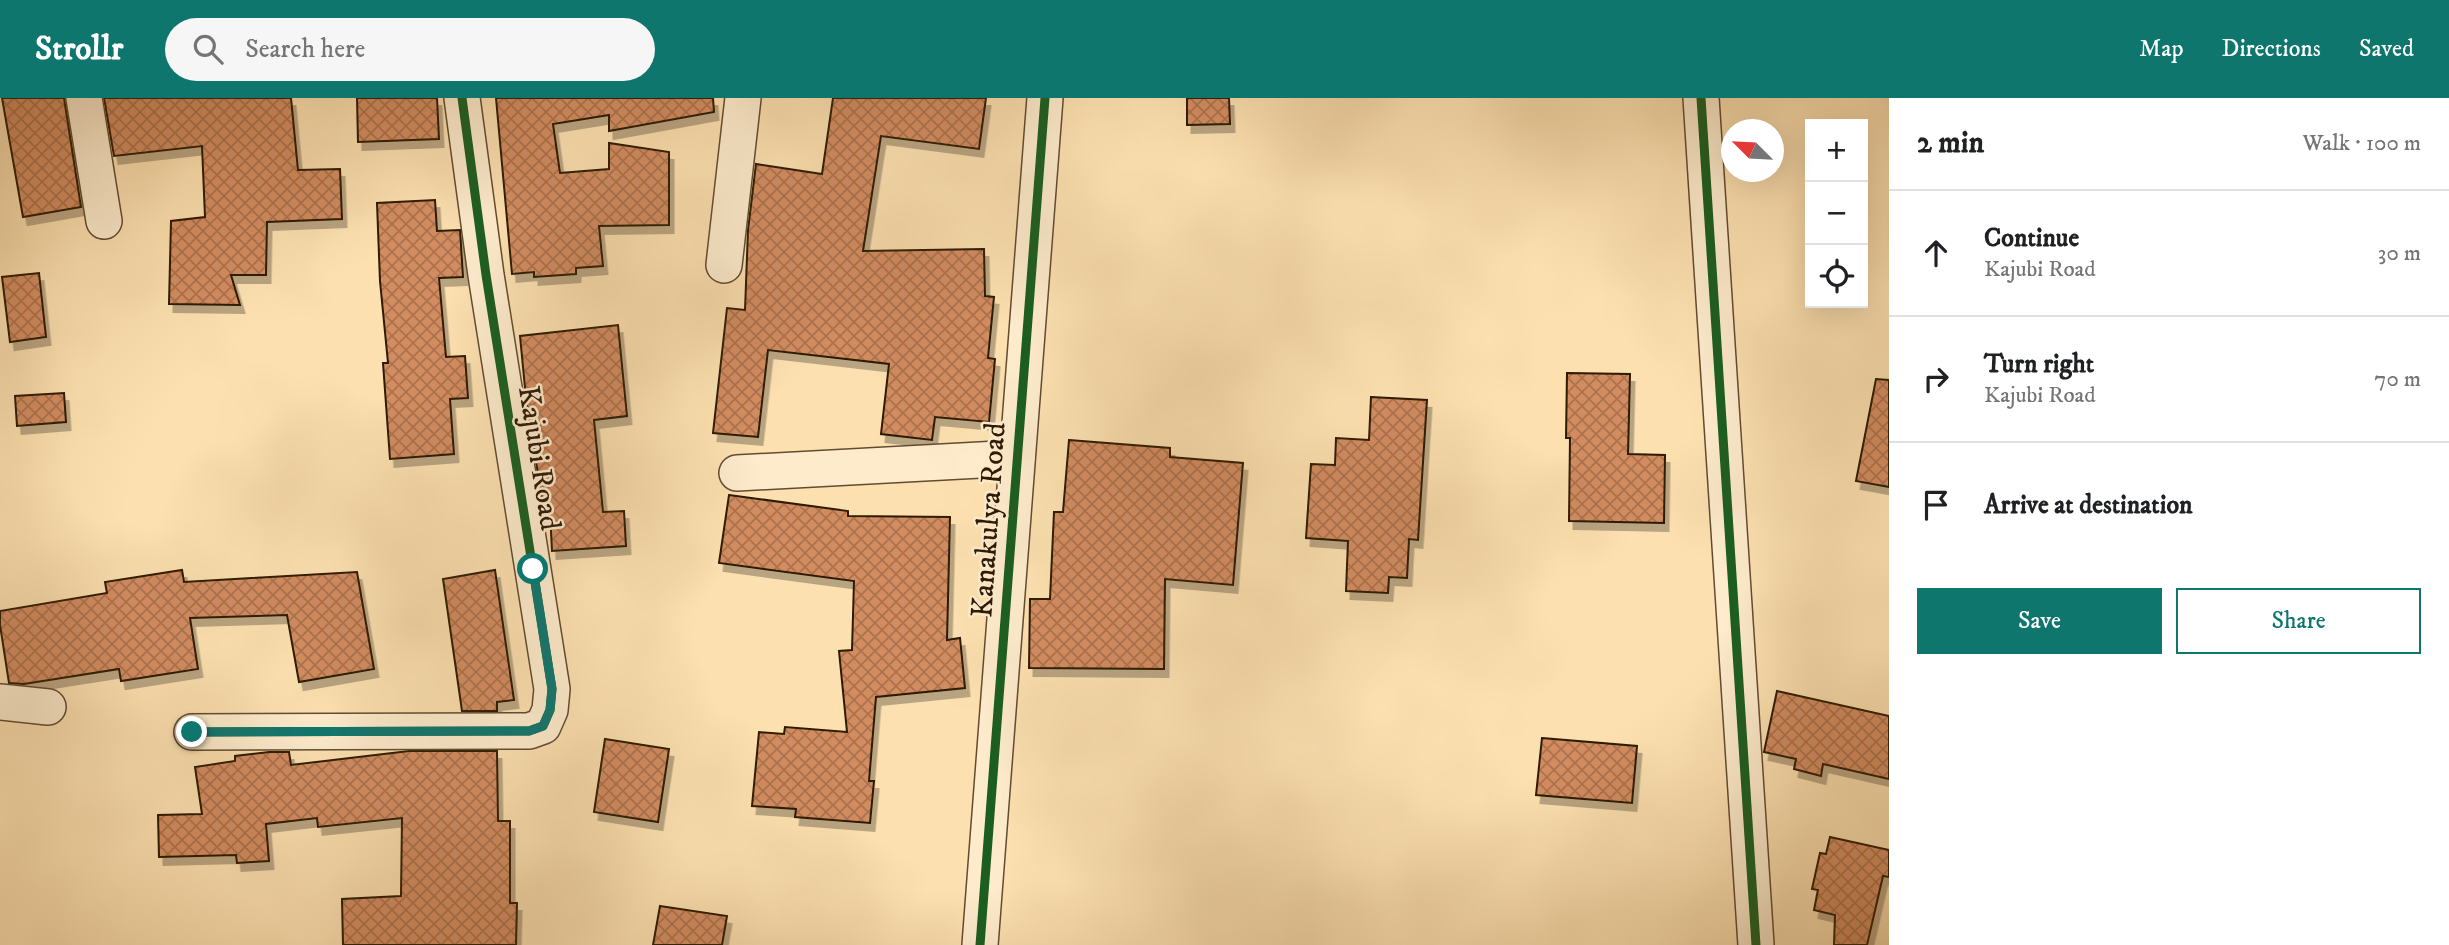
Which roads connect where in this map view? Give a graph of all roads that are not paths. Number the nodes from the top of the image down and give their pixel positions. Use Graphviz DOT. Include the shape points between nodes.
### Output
graph roads {
  1 [pos="84,98"];
  2 [pos="462,98"];
  3 [pos="743,98"];
  4 [pos="1045,98"];
  5 [pos="1701,98"];
  6 [pos="104,221"];
  7 [pos="724,265"];
  8 [pos="1017,458"];
  9 [pos="737,473"];
  10 [pos="0,702"];
  11 [pos="48,707"];
  12 [pos="192,732"];
  13 [pos="980,945"];
  14 [pos="1756,945"];
  1 -- 6 [label="street"];
  2 -- 12 [label="street, Kajubi Road" via="552,689 550,710 543,726 529,731"];
  3 -- 7 [label="street"];
  4 -- 8 [label="street, Kanakulya Road"];
  5 -- 14 [label="street"];
  8 -- 9 [label="street"];
  8 -- 13 [label="street, Kanakulya Road"];
  10 -- 11 [label="street"];
}
